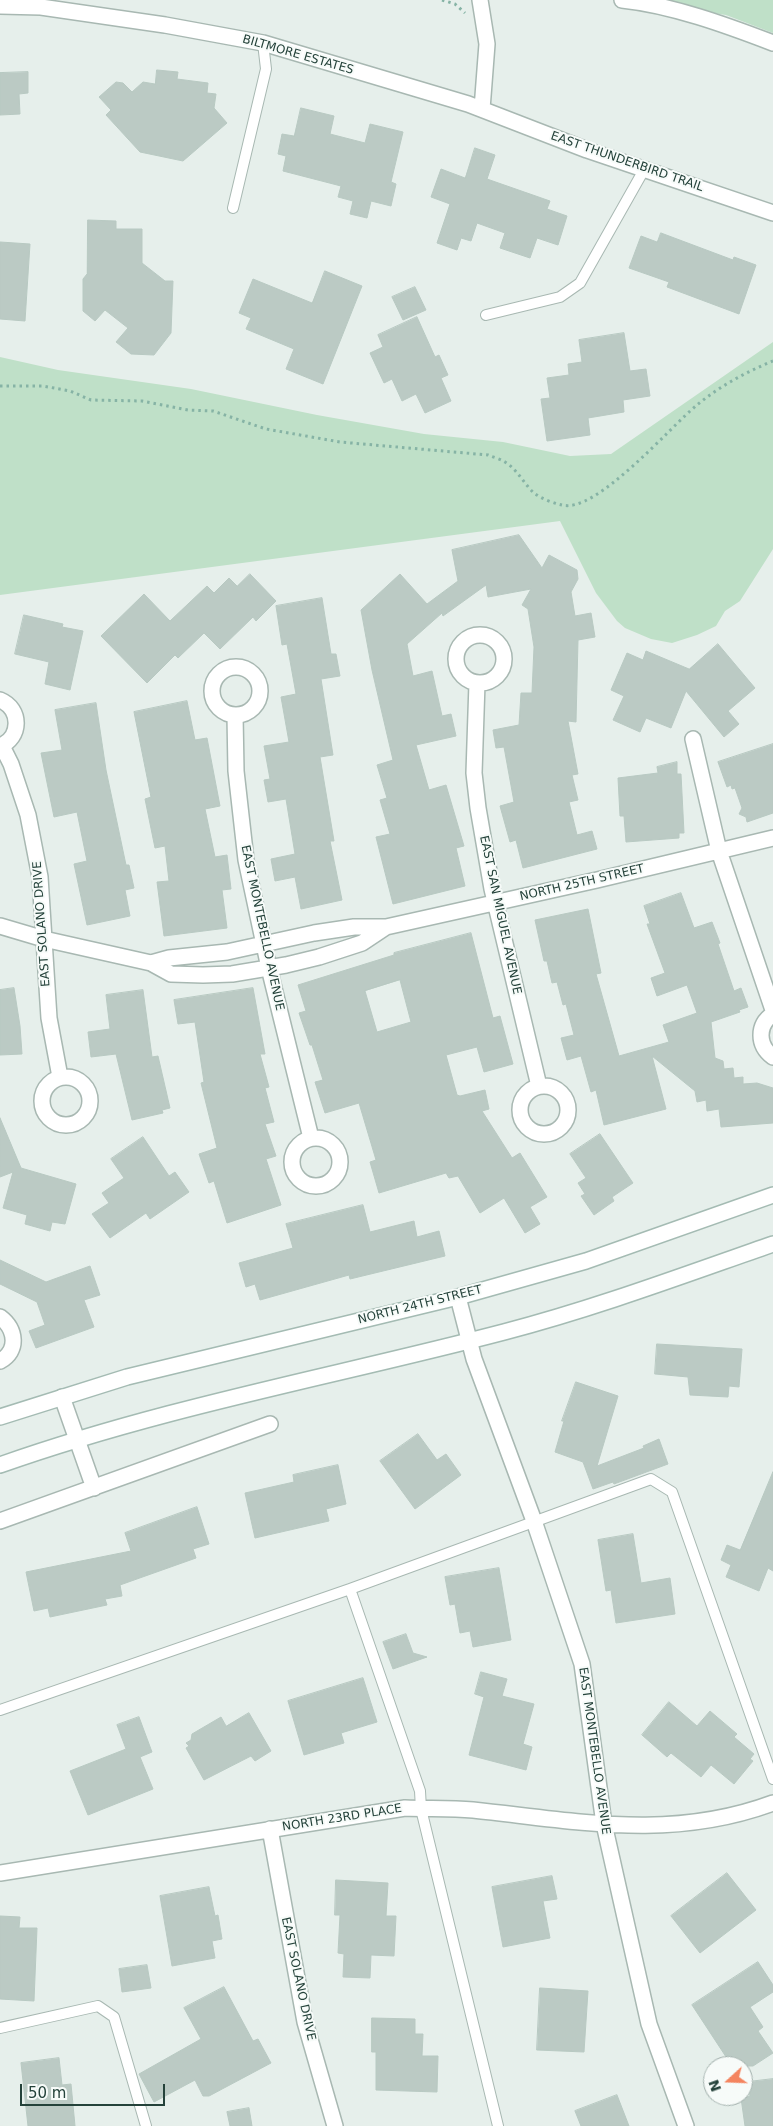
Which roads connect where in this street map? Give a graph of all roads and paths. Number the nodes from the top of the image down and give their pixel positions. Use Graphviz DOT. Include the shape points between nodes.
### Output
graph roads {
  1 [pos="480,0"];
  2 [pos="622,0"];
  3 [pos="641,1"];
  4 [pos="0,6"];
  5 [pos="263,43"];
  6 [pos="773,43"];
  7 [pos="482,109"];
  8 [pos="645,168"];
  9 [pos="233,208"];
  10 [pos="773,213"];
  11 [pos="486,314"];
  12 [pos="773,361"];
  13 [pos="0,386"];
  14 [pos="477,683"];
  15 [pos="0,700"];
  16 [pos="235,716"];
  17 [pos="693,739"];
  18 [pos="1,746"];
  19 [pos="773,838"];
  20 [pos="719,851"];
  21 [pos="496,903"];
  22 [pos="0,926"];
  23 [pos="386,928"];
  24 [pos="44,940"];
  25 [pos="264,944"];
  26 [pos="151,964"];
  27 [pos="269,968"];
  28 [pos="773,1012"];
  29 [pos="773,1057"];
  30 [pos="60,1077"];
  31 [pos="538,1086"];
  32 [pos="311,1138"];
  33 [pos="773,1195"];
  34 [pos="773,1244"];
  35 [pos="458,1296"];
  36 [pos="0,1317"];
  37 [pos="470,1340"];
  38 [pos="0,1361"];
  39 [pos="62,1397"];
  40 [pos="0,1417"];
  41 [pos="270,1424"];
  42 [pos="77,1440"];
  43 [pos="0,1465"];
  44 [pos="94,1488"];
  45 [pos="534,1521"];
  46 [pos="0,1522"];
  47 [pos="350,1589"];
  48 [pos="0,1710"];
  49 [pos="773,1779"];
  50 [pos="773,1803"];
  51 [pos="421,1809"];
  52 [pos="604,1824"];
  53 [pos="270,1829"];
  54 [pos="0,1873"];
  55 [pos="0,2028"];
  56 [pos="146,2126"];
  57 [pos="335,2126"];
  58 [pos="498,2126"];
  59 [pos="686,2126"];
  1 -- 7 [label="street" via="487,44"];
  2 -- 3 [label="street"];
  3 -- 6 [label="street"];
  4 -- 5 [label="street, BILTMORE ESTATES" via="42,7"];
  5 -- 7 [label="street, BILTMORE ESTATES"];
  5 -- 9 [label="lane" via="266,69"];
  7 -- 8 [label="street, EAST THUNDERBIRD TRAIL" via="587,150"];
  8 -- 10 [label="street, EAST THUNDERBIRD TRAIL"];
  8 -- 11 [label="lane" via="580,283 560,297"];
  12 -- 13 [label="path" via="743,374 697,405 589,501 565,506 534,493 506,463 488,455 340,442 266,429 212,411 142,401 91,400 70,391 44,386"];
  14 -- 21 [label="street, EAST SAN MIGUEL AVENUE" via="474,773"];
  15 -- 18 [label="street, EAST SOLANO DRIVE" via="10,706 16,720 14,736"];
  16 -- 25 [label="street, EAST MONTEBELLO AVENUE" via="241,823"];
  17 -- 20 [label="street"];
  18 -- 24 [label="street, EAST SOLANO DRIVE" via="20,792 33,838 40,877"];
  19 -- 20 [label="street, NORTH 25TH STREET"];
  20 -- 21 [label="street, NORTH 25TH STREET"];
  20 -- 28 [label="street"];
  21 -- 23 [label="street, NORTH 25TH STREET"];
  21 -- 31 [label="street, EAST SAN MIGUEL AVENUE"];
  22 -- 24 [label="street, NORTH 25TH STREET"];
  23 -- 25 [label="street, NORTH 25TH STREET" via="354,927"];
  23 -- 27 [label="street, NORTH 25TH STREET" via="362,943"];
  24 -- 26 [label="street, NORTH 25TH STREET"];
  24 -- 30 [label="street, EAST SOLANO DRIVE" via="49,1018"];
  25 -- 26 [label="street, NORTH 25TH STREET" via="227,952 169,958"];
  25 -- 27 [label="street, EAST MONTEBELLO AVENUE"];
  26 -- 27 [label="street, NORTH 25TH STREET" via="171,974 232,974"];
  27 -- 32 [label="street, EAST MONTEBELLO AVENUE"];
  28 -- 29 [label="street" via="763,1024 760,1039"];
  33 -- 35 [label="street, NORTH 24TH STREET" via="586,1261"];
  34 -- 37 [label="street" via="580,1311"];
  35 -- 37 [label="street, EAST MONTEBELLO AVENUE"];
  35 -- 39 [label="street, NORTH 24TH STREET" via="127,1377"];
  36 -- 38 [label="street" via="14,1337 10,1352"];
  37 -- 42 [label="street" via="141,1420"];
  37 -- 45 [label="street, EAST MONTEBELLO AVENUE" via="476,1365"];
  39 -- 40 [label="street, NORTH 24TH STREET"];
  39 -- 42 [label="street"];
  41 -- 44 [label="street"];
  42 -- 43 [label="street"];
  42 -- 44 [label="street"];
  44 -- 46 [label="street"];
  45 -- 47 [label="lane"];
  45 -- 49 [label="lane" via="651,1478 672,1492"];
  45 -- 52 [label="street, EAST MONTEBELLO AVENUE" via="582,1664"];
  47 -- 48 [label="lane"];
  47 -- 51 [label="lane" via="420,1791"];
  50 -- 52 [label="street, NORTH 23RD PLACE" via="731,1816 674,1825"];
  51 -- 52 [label="street, NORTH 23RD PLACE" via="471,1810"];
  51 -- 53 [label="street, NORTH 23RD PLACE" via="405,1808"];
  51 -- 58 [label="lane"];
  52 -- 59 [label="street, EAST MONTEBELLO AVENUE" via="649,2024"];
  53 -- 54 [label="street, NORTH 23RD PLACE"];
  53 -- 57 [label="street, EAST SOLANO DRIVE" via="305,2022"];
  55 -- 56 [label="lane" via="98,2006 114,2017"];
}
